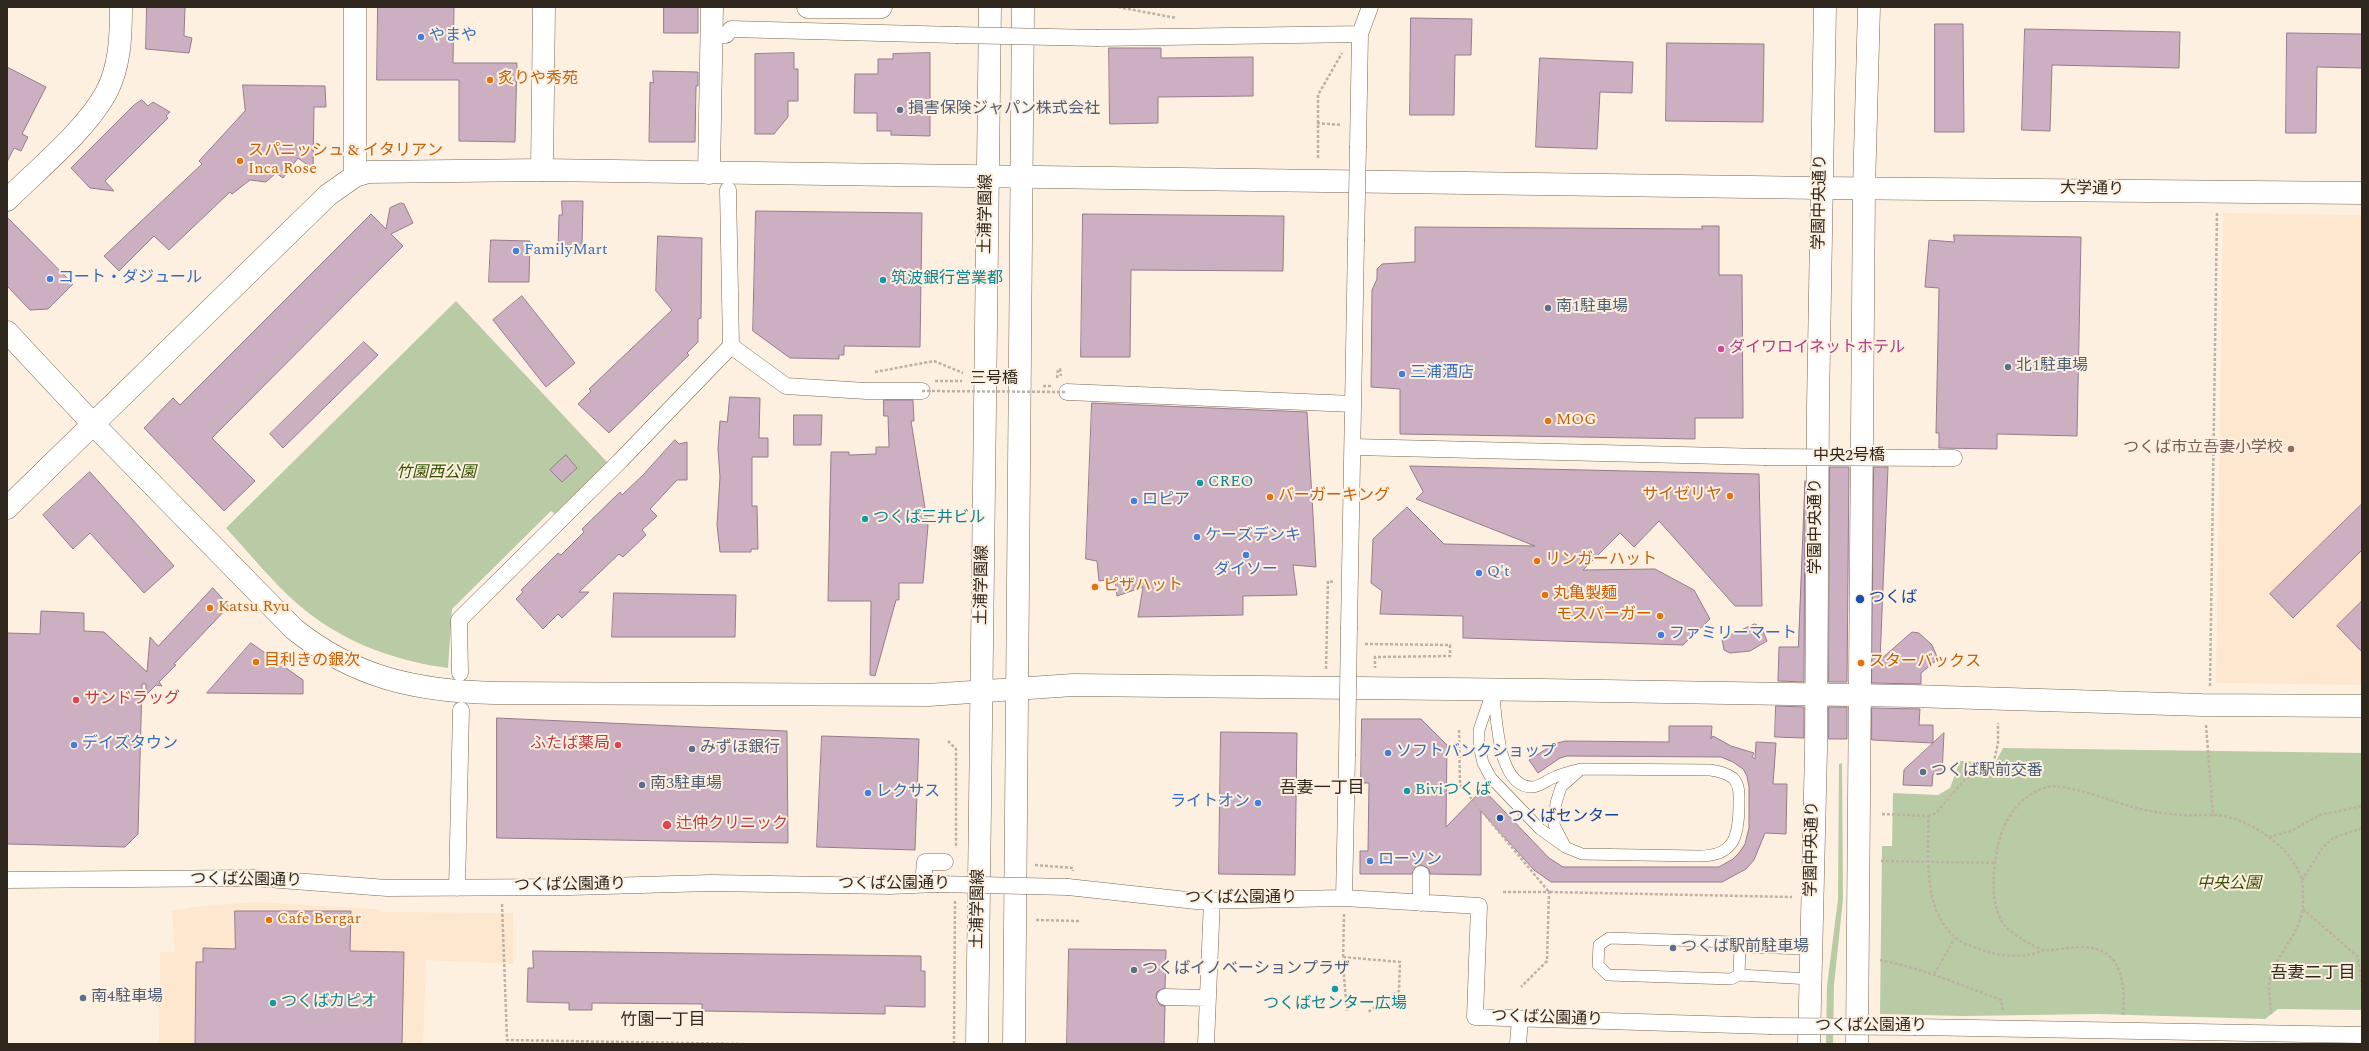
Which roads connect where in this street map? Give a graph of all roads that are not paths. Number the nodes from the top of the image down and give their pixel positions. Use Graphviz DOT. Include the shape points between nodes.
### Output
graph roads {
  1 [pos="121,7"];
  2 [pos="355,7"];
  3 [pos="544,7"];
  4 [pos="712,7"];
  5 [pos="808,7"];
  6 [pos="882,7"];
  7 [pos="990,7"];
  8 [pos="1024,7"];
  9 [pos="1370,7"];
  10 [pos="1825,7"];
  11 [pos="1869,7"];
  12 [pos="1357,34"];
  13 [pos="711,35"];
  14 [pos="542,170"];
  15 [pos="709,173"];
  16 [pos="355,176"];
  17 [pos="987,176"];
  18 [pos="1022,176"];
  19 [pos="1821,188"];
  20 [pos="1864,188"];
  21 [pos="728,190"];
  22 [pos="2362,193"];
  23 [pos="7,200"];
  24 [pos="7,332"];
  25 [pos="730,346"];
  26 [pos="925,386"];
  27 [pos="1067,392"];
  28 [pos="1353,404"];
  29 [pos="94,424"];
  30 [pos="1352,447"];
  31 [pos="1954,458"];
  32 [pos="7,508"];
  33 [pos="460,674"];
  34 [pos="1018,688"];
  35 [pos="1493,689"];
  36 [pos="982,691"];
  37 [pos="1816,694"];
  38 [pos="1862,696"];
  39 [pos="2362,706"];
  40 [pos="461,710"];
  41 [pos="1582,769"];
  42 [pos="1565,847"];
  43 [pos="945,862"];
  44 [pos="1421,874"];
  45 [pos="7,880"];
  46 [pos="930,884"];
  47 [pos="458,888"];
  48 [pos="1344,898"];
  49 [pos="1212,900"];
  50 [pos="1421,903"];
  51 [pos="1740,947"];
  52 [pos="1810,949"];
  53 [pos="1739,975"];
  54 [pos="1810,978"];
  55 [pos="1165,997"];
  56 [pos="1208,998"];
  57 [pos="1520,1019"];
  58 [pos="2362,1035"];
  59 [pos="2216,1038"];
  60 [pos="977,1044"];
  61 [pos="1014,1044"];
  62 [pos="1206,1044"];
  63 [pos="1518,1044"];
  64 [pos="1809,1044"];
  65 [pos="1857,1044"];
  1 -- 23 [label="street" via="121,40 106,92 93,113"];
  2 -- 16 [label="street"];
  3 -- 14 [label="street"];
  4 -- 13 [label="street"];
  5 -- 6 [label="street"];
  7 -- 17 [label="street, 土浦学園線"];
  8 -- 18 [label="street"];
  9 -- 12 [label="street"];
  10 -- 19 [label="street, 学園中央通り"];
  11 -- 20 [label="street"];
  12 -- 13 [label="street, bridge" via="1098,38 731,29 726,35"];
  12 -- 28 [label="street, bridge" via="1358,146"];
  13 -- 15 [label="street"];
  14 -- 15 [label="street, 大学通り"];
  14 -- 16 [label="street, 大学通り" via="389,170"];
  15 -- 17 [label="street, 大学通り"];
  16 -- 29 [label="street" via="328,195"];
  17 -- 18 [label="street, 大学通り"];
  17 -- 36 [label="street, 土浦学園線"];
  18 -- 19 [label="street, 大学通り"];
  18 -- 34 [label="street"];
  19 -- 20 [label="street, 大学通り"];
  19 -- 37 [label="street, 学園中央通り"];
  20 -- 22 [label="street, 大学通り"];
  20 -- 38 [label="street"];
  21 -- 25 [label="street"];
  24 -- 29 [label="street"];
  25 -- 26 [label="street" via="786,386 866,391"];
  25 -- 33 [label="street" via="620,461 459,620"];
  27 -- 28 [label="street"];
  28 -- 30 [label="street"];
  29 -- 32 [label="street"];
  29 -- 36 [label="street" via="294,629 318,649 372,675 423,687 494,693 928,695"];
  30 -- 31 [label="street, 中央2号橋, bridge" via="1764,457"];
  30 -- 48 [label="street, bridge"];
  34 -- 35 [label="street" via="1073,685"];
  34 -- 36 [label="street"];
  34 -- 61 [label="street"];
  35 -- 37 [label="street"];
  35 -- 41 [label="lane" via="1500,748 1503,762 1510,773 1524,785 1532,787 1567,772"];
  35 -- 42 [label="lane" via="1479,730 1483,763 1490,778 1540,829"];
  36 -- 60 [label="street, 土浦学園線"];
  37 -- 38 [label="street"];
  37 -- 52 [label="street, 学園中央通り"];
  38 -- 39 [label="street" via="2202,705"];
  38 -- 65 [label="street"];
  40 -- 47 [label="street"];
  41 -- 42 [label="lane" via="1561,786 1556,803 1554,825"];
  41 -- 42 [label="lane" via="1723,772 1734,779 1739,790 1738,830 1734,842 1722,852 1710,856 1582,854"];
  43 -- 46 [label="street" via="924,862"];
  44 -- 50 [label="street"];
  45 -- 47 [label="street, つくば公園通り" via="254,878 387,888"];
  46 -- 47 [label="street, つくば公園通り" via="890,886 711,883"];
  46 -- 49 [label="street, つくば公園通り, bridge" via="1068,887 1196,901"];
  48 -- 49 [label="street, つくば公園通り"];
  48 -- 50 [label="street, つくば公園通り"];
  49 -- 56 [label="street"];
  50 -- 57 [label="street, つくば公園通り" via="1479,906 1475,1017"];
  51 -- 52 [label="lane"];
  51 -- 53 [label="lane"];
  51 -- 53 [label="lane" via="1732,942 1609,938 1598,945 1598,965 1608,975 1731,979"];
  52 -- 54 [label="street, 学園中央通り"];
  53 -- 54 [label="lane"];
  54 -- 64 [label="street, 学園中央通り"];
  55 -- 56 [label="street"];
  56 -- 62 [label="street"];
  57 -- 59 [label="street, つくば公園通り, bridge" via="1769,1026 2004,1028"];
  57 -- 63 [label="street"];
  58 -- 59 [label="street, つくば公園通り"];
}
